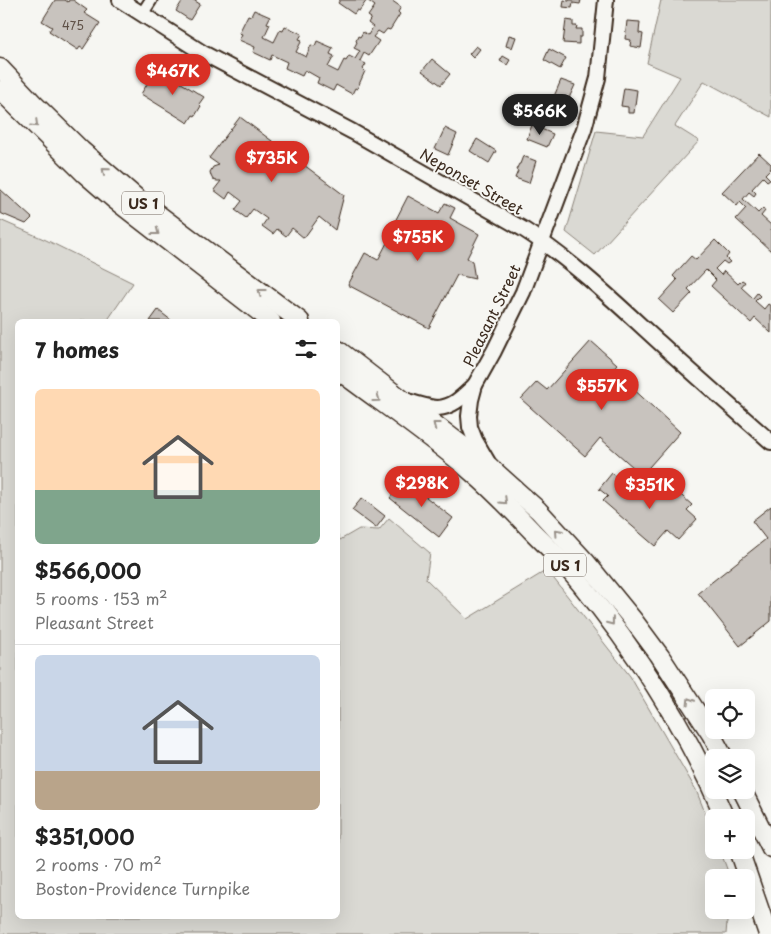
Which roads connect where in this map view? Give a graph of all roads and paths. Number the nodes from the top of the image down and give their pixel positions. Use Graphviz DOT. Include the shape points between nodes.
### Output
graph roads {
  1 [pos="120,0"];
  2 [pos="151,0"];
  3 [pos="606,0"];
  4 [pos="142,14"];
  5 [pos="0,68"];
  6 [pos="0,90"];
  7 [pos="542,241"];
  8 [pos="269,319"];
  9 [pos="297,319"];
  10 [pos="340,351"];
  11 [pos="340,371"];
  12 [pos="475,385"];
  13 [pos="405,400"];
  14 [pos="770,439"];
  15 [pos="490,467"];
  16 [pos="719,749"];
  17 [pos="746,799"];
  18 [pos="721,809"];
  19 [pos="771,848"];
  20 [pos="741,859"];
  21 [pos="768,934"];
  1 -- 4 [label="street, Neponset Street"];
  2 -- 4 [label="street"];
  3 -- 7 [label="street, Pleasant Street" via="598,78 584,129"];
  4 -- 7 [label="street, Neponset Street" via="203,53 353,132"];
  9 -- 5 [label="main road, US 1, one-way" via="139,200 81,150"];
  6 -- 8 [label="main road, US 1, one-way" via="115,200"];
  7 -- 12 [label="street, Pleasant Street" via="523,292"];
  7 -- 14 [label="street, Neponset Street"];
  10 -- 13 [label="main road, US 1"];
  11 -- 18 [label="main road, US 1, one-way" via="473,472 557,556 630,647 655,685 684,733"];
  12 -- 13 [label="street, Pleasant Street" via="456,402 437,408"];
  12 -- 15 [label="street, Pleasant Street" via="470,427"];
  15 -- 13 [label="main road, US 1, one-way"];
  16 -- 15 [label="main road, US 1, one-way" via="678,682 634,621 538,510"];
  17 -- 19 [label="main road"];
  20 -- 21 [label="main road"];
}
